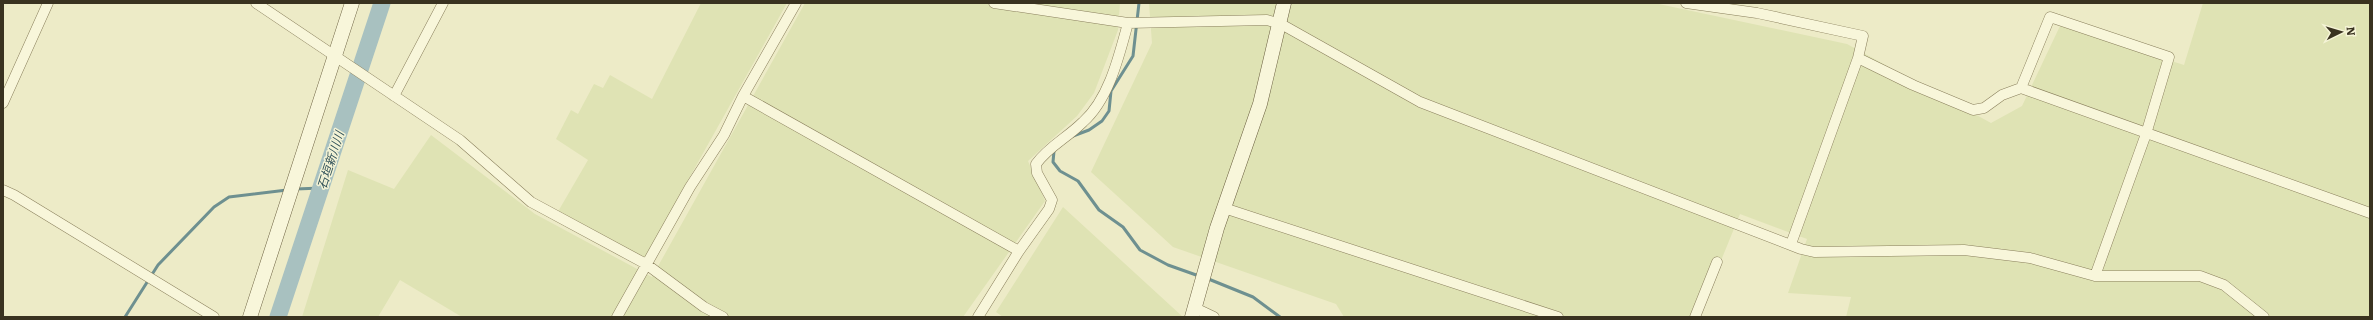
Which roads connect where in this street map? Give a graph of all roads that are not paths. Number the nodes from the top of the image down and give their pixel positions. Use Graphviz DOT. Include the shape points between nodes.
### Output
graph roads {
  1 [pos="47,3"];
  2 [pos="256,3"];
  3 [pos="352,3"];
  4 [pos="443,3"];
  5 [pos="796,3"];
  6 [pos="994,3"];
  7 [pos="1284,3"];
  8 [pos="1686,3"];
  9 [pos="1128,23"];
  10 [pos="1280,24"];
  11 [pos="1858,58"];
  12 [pos="340,59"];
  13 [pos="2021,88"];
  14 [pos="394,96"];
  15 [pos="743,96"];
  16 [pos="3,103"];
  17 [pos="2146,134"];
  18 [pos="3,190"];
  19 [pos="1224,208"];
  20 [pos="2370,213"];
  21 [pos="1792,244"];
  22 [pos="1019,251"];
  23 [pos="1717,262"];
  24 [pos="646,264"];
  25 [pos="2095,276"];
  26 [pos="1193,313"];
  27 [pos="980,316"];
  28 [pos="214,317"];
  29 [pos="250,317"];
  30 [pos="617,317"];
  31 [pos="723,317"];
  32 [pos="1214,317"];
  33 [pos="1558,317"];
  34 [pos="1695,317"];
  35 [pos="2264,317"];
  1 -- 16 [label="street"];
  2 -- 12 [label="street"];
  3 -- 12 [label="street"];
  4 -- 14 [label="street"];
  5 -- 15 [label="street"];
  6 -- 9 [label="street"];
  7 -- 10 [label="street"];
  8 -- 11 [label="street" via="1757,13 1863,36"];
  9 -- 10 [label="street" via="1267,20"];
  9 -- 22 [label="street" via="1099,103 1084,122 1045,151 1036,164 1037,173 1052,200 1049,209"];
  10 -- 19 [label="street" via="1260,104"];
  10 -- 21 [label="street" via="1420,102"];
  11 -- 13 [label="street" via="1973,110 1984,108 2002,95"];
  11 -- 21 [label="street"];
  12 -- 14 [label="street"];
  12 -- 29 [label="street"];
  13 -- 17 [label="street"];
  13 -- 17 [label="street" via="2050,17 2169,56"];
  14 -- 24 [label="street" via="460,140 531,202"];
  15 -- 22 [label="street"];
  15 -- 24 [label="street" via="724,135 690,187"];
  17 -- 20 [label="street"];
  17 -- 25 [label="street"];
  18 -- 28 [label="street"];
  19 -- 26 [label="street"];
  19 -- 33 [label="street"];
  21 -- 25 [label="street" via="1814,252 1964,250 2030,258"];
  22 -- 27 [label="street"];
  23 -- 34 [label="street"];
  24 -- 30 [label="street"];
  24 -- 31 [label="street" via="704,307"];
  25 -- 35 [label="street" via="2200,276 2224,285"];
  26 -- 32 [label="street"];
}
